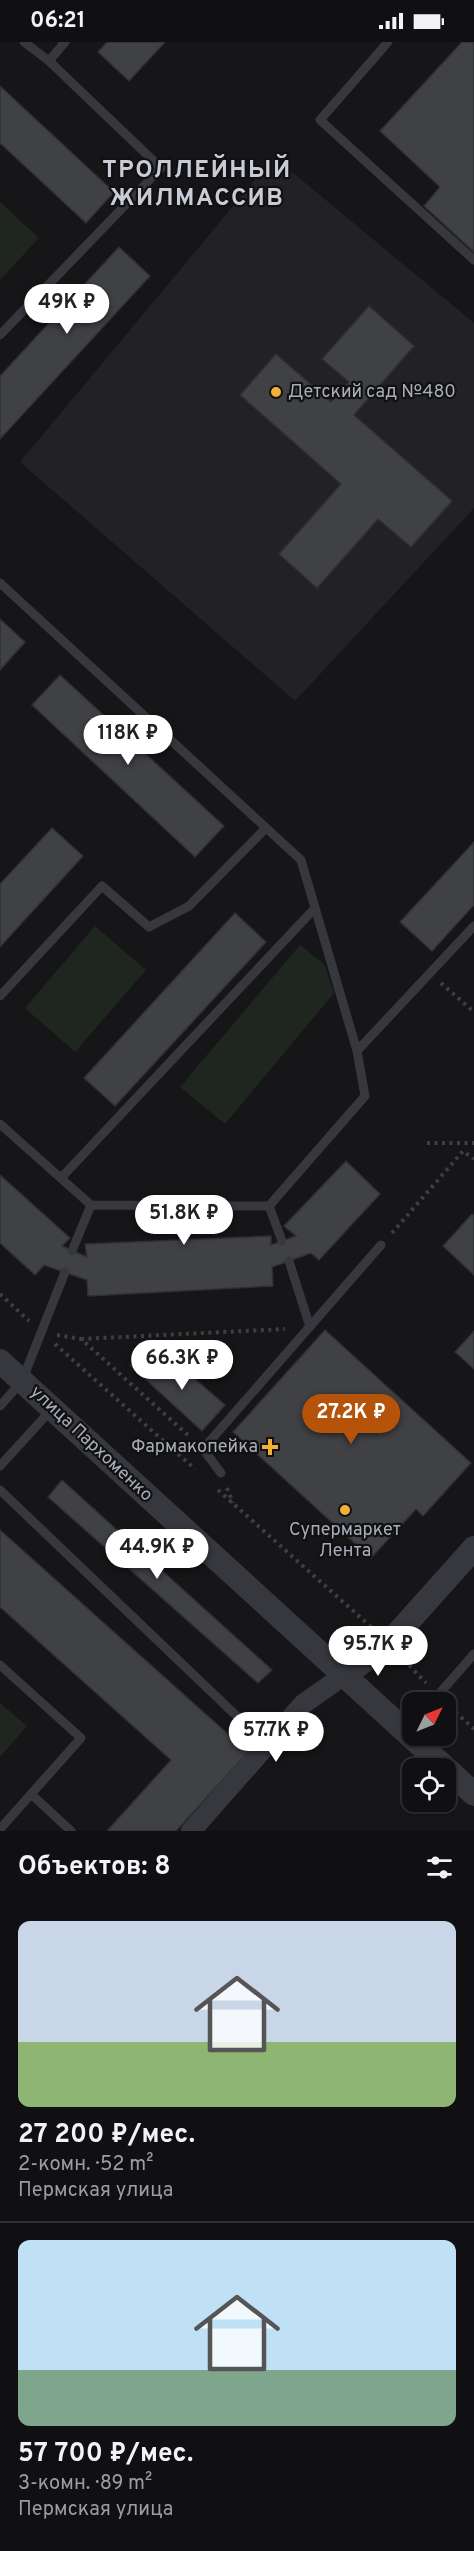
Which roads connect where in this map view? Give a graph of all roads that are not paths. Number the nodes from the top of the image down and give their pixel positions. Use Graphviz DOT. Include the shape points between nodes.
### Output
graph roads {
  1 [pos="24,42"];
  2 [pos="65,42"];
  3 [pos="388,42"];
  4 [pos="49,61"];
  5 [pos="474,260"];
  6 [pos="0,335"];
  7 [pos="0,583"];
  8 [pos="266,828"];
  9 [pos="315,908"];
  10 [pos="474,926"];
  11 [pos="0,996"];
  12 [pos="357,1051"];
  13 [pos="0,1124"];
  14 [pos="61,1178"];
  15 [pos="91,1205"];
  16 [pos="268,1206"];
  17 [pos="282,1241"];
  18 [pos="381,1245"];
  19 [pos="72,1251"];
  20 [pos="289,1260"];
  21 [pos="65,1272"];
  22 [pos="310,1328"];
  23 [pos="0,1361"];
  24 [pos="22,1381"];
  25 [pos="0,1406"];
  26 [pos="52,1409"];
  27 [pos="0,1466"];
  28 [pos="221,1473"];
  29 [pos="0,1490"];
  30 [pos="474,1548"];
  31 [pos="474,1654"];
  32 [pos="0,1665"];
  33 [pos="343,1676"];
  34 [pos="441,1692"];
  35 [pos="402,1723"];
  36 [pos="267,1745"];
  37 [pos="426,1746"];
  38 [pos="31,1794"];
  39 [pos="474,1794"];
  40 [pos="0,1829"];
  41 [pos="71,1831"];
  42 [pos="191,1831"];
  1 -- 4 [label="lane"];
  2 -- 4 [label="lane"];
  3 -- 5 [label="lane" via="320,120"];
  4 -- 6 [label="lane" via="162,168"];
  7 -- 8 [label="lane"];
  8 -- 9 [label="lane" via="301,860"];
  8 -- 11 [label="lane" via="189,906 149,927 102,886"];
  9 -- 12 [label="lane"];
  9 -- 14 [label="lane"];
  10 -- 12 [label="lane"];
  12 -- 16 [label="lane" via="365,1096"];
  13 -- 14 [label="lane"];
  14 -- 15 [label="lane"];
  15 -- 16 [label="lane"];
  15 -- 19 [label="lane"];
  16 -- 17 [label="lane"];
  18 -- 22 [label="lane"];
  20 -- 22 [label="lane"];
  21 -- 24 [label="lane"];
  22 -- 28 [label="lane" via="202,1449"];
  23 -- 24 [label="street, улица Пархоменко"];
  24 -- 25 [label="lane"];
  24 -- 26 [label="street, улица Пархоменко"];
  26 -- 27 [label="lane"];
  26 -- 33 [label="street, улица Пархоменко"];
  29 -- 36 [label="lane"];
  30 -- 33 [label="street" via="389,1643"];
  31 -- 34 [label="lane"];
  32 -- 38 [label="lane" via="81,1738"];
  33 -- 35 [label="street, улица Пархоменко"];
  33 -- 36 [label="street" via="303,1704"];
  36 -- 42 [label="street"];
  37 -- 39 [label="street, улица Пархоменко"];
  38 -- 40 [label="lane"];
  38 -- 41 [label="lane"];
}
